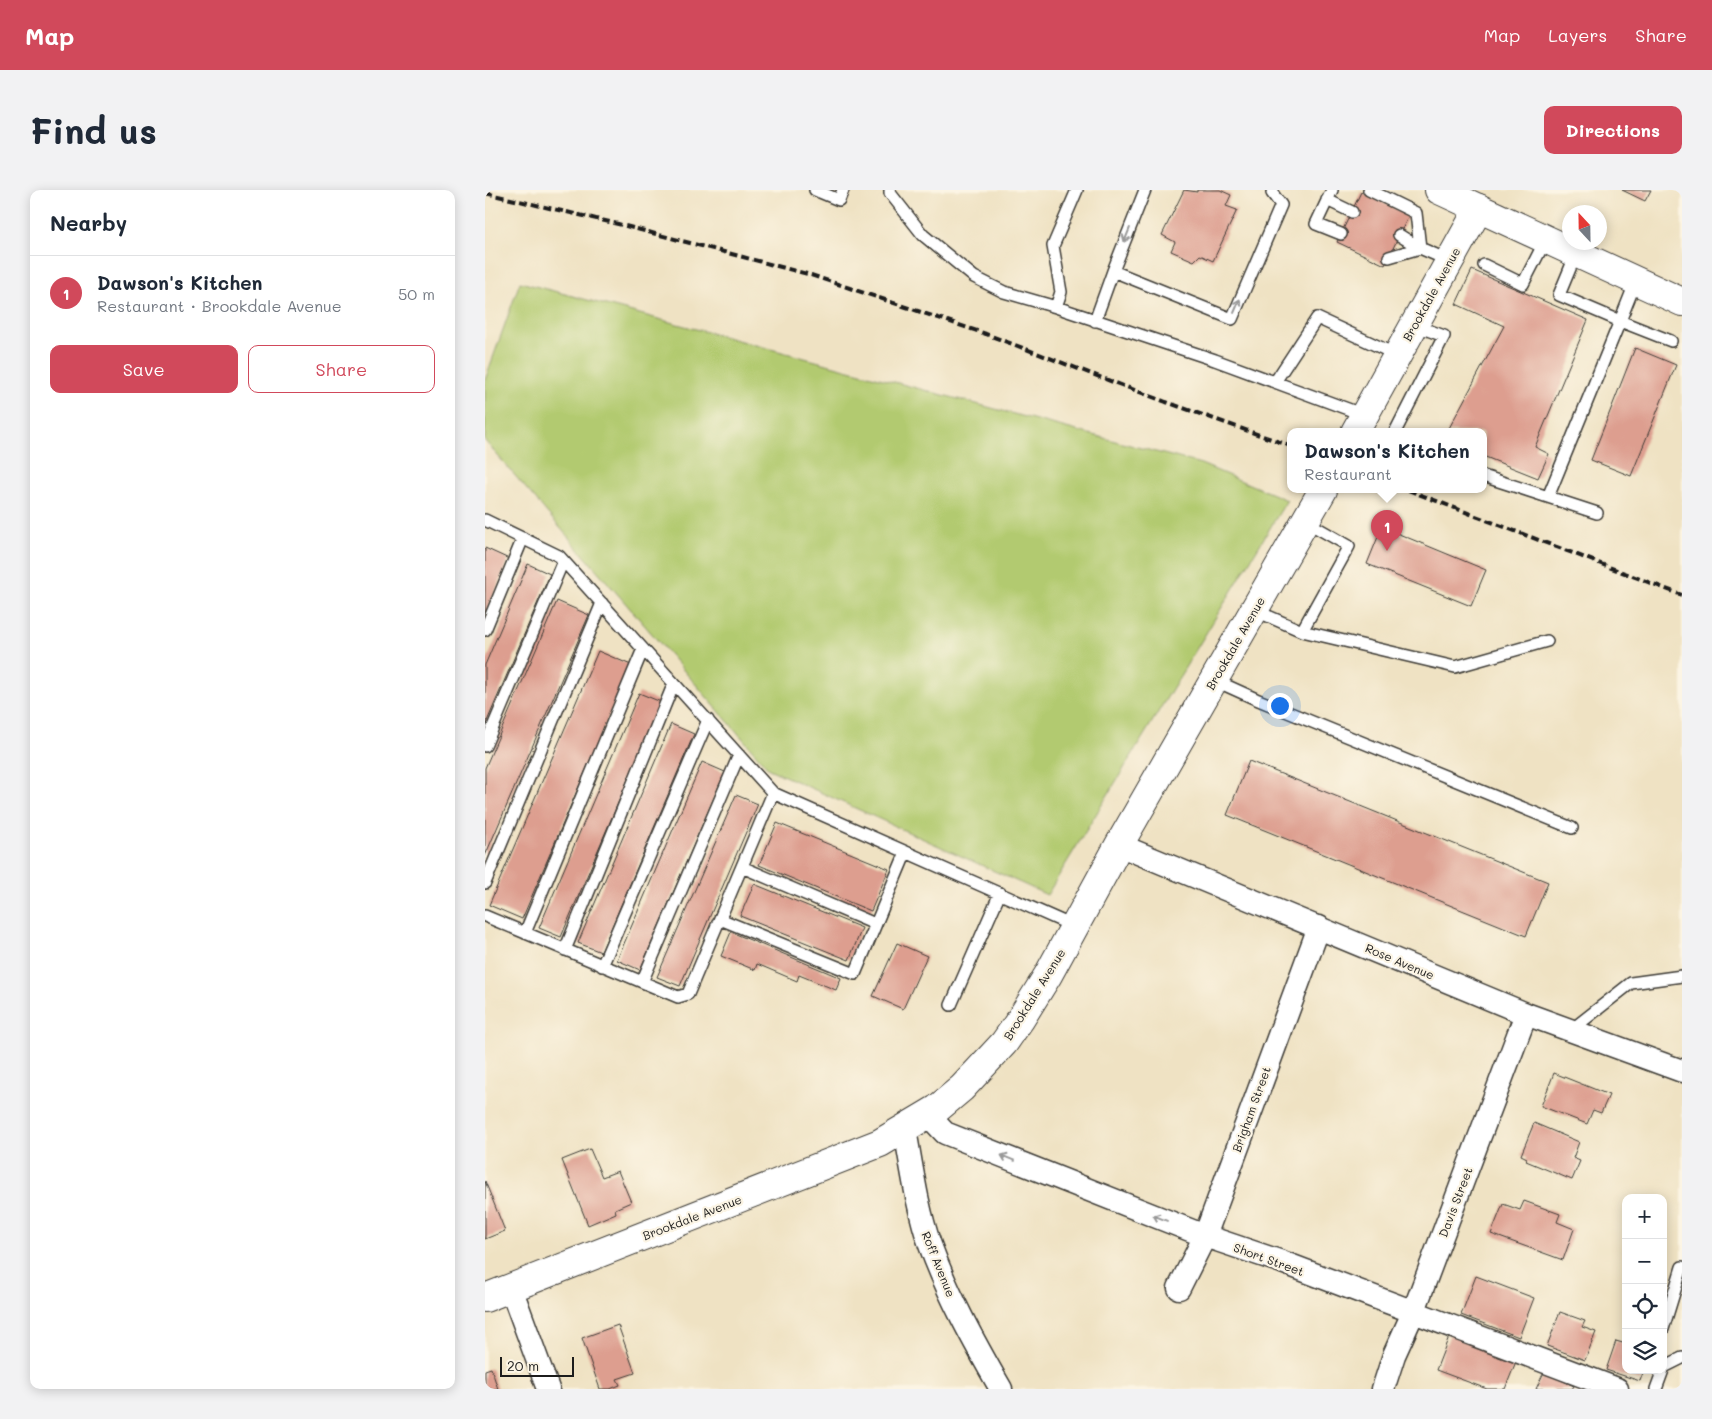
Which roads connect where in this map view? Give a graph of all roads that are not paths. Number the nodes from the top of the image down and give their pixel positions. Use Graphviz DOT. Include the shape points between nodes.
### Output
graph roads {
  1 [pos="815,190"];
  2 [pos="843,190"];
  3 [pos="890,190"];
  4 [pos="1077,190"];
  5 [pos="1145,190"];
  6 [pos="1369,190"];
  7 [pos="1439,190"];
  8 [pos="1271,191"];
  9 [pos="1330,195"];
  10 [pos="1479,208"];
  11 [pos="1352,212"];
  12 [pos="1341,234"];
  13 [pos="1399,235"];
  14 [pos="1546,240"];
  15 [pos="1421,248"];
  16 [pos="1576,254"];
  17 [pos="1389,257"];
  18 [pos="1450,261"];
  19 [pos="1484,265"];
  20 [pos="1113,271"];
  21 [pos="1636,281"];
  22 [pos="1682,302"];
  23 [pos="1056,308"];
  24 [pos="1095,321"];
  25 [pos="1620,321"];
  26 [pos="1414,325"];
  27 [pos="1671,341"];
  28 [pos="1397,356"];
  29 [pos="1275,382"];
  30 [pos="1360,424"];
  31 [pos="1397,428"];
  32 [pos="1487,477"];
  33 [pos="1321,493"];
  34 [pos="1548,497"];
  35 [pos="1597,513"];
  36 [pos="485,520"];
  37 [pos="1305,521"];
  38 [pos="523,538"];
  39 [pos="563,561"];
  40 [pos="602,603"];
  41 [pos="1254,610"];
  42 [pos="485,630"];
  43 [pos="1301,631"];
  44 [pos="1547,641"];
  45 [pos="643,649"];
  46 [pos="1214,680"];
  47 [pos="674,683"];
  48 [pos="708,720"];
  49 [pos="485,746"];
  50 [pos="739,755"];
  51 [pos="773,793"];
  52 [pos="1572,828"];
  53 [pos="1119,845"];
  54 [pos="906,852"];
  55 [pos="742,866"];
  56 [pos="485,883"];
  57 [pos="1000,893"];
  58 [pos="485,916"];
  59 [pos="720,919"];
  60 [pos="875,924"];
  61 [pos="1075,927"];
  62 [pos="1319,928"];
  63 [pos="525,933"];
  64 [pos="565,950"];
  65 [pos="602,966"];
  66 [pos="1682,976"];
  67 [pos="642,982"];
  68 [pos="951,1005"];
  69 [pos="1526,1014"];
  70 [pos="1570,1031"];
  71 [pos="1682,1071"];
  72 [pos="917,1122"];
  73 [pos="1205,1236"];
  74 [pos="1682,1267"];
  75 [pos="511,1288"];
  76 [pos="1179,1288"];
  77 [pos="485,1298"];
  78 [pos="1413,1313"];
  79 [pos="1667,1316"];
  80 [pos="1682,1358"];
  81 [pos="1667,1366"];
  82 [pos="1661,1374"];
  83 [pos="548,1389"];
  84 [pos="1001,1389"];
  85 [pos="1383,1389"];
  86 [pos="1617,1389"];
  87 [pos="1656,1389"];
  1 -- 2 [label="lane" via="839,200"];
  3 -- 23 [label="lane" via="923,235 974,277 1005,292"];
  4 -- 23 [label="lane" via="1053,246 1061,292"];
  5 -- 20 [label="lane, one-way"];
  6 -- 15 [label="lane" via="1416,213"];
  7 -- 10 [label="street"];
  20 -- 8 [label="lane, one-way" via="1232,319 1281,205"];
  9 -- 11 [label="lane"];
  9 -- 12 [label="lane" via="1316,224"];
  10 -- 14 [label="street"];
  10 -- 18 [label="street, Brookdale Avenue"];
  13 -- 15 [label="lane"];
  14 -- 16 [label="street"];
  14 -- 19 [label="lane" via="1523,284"];
  15 -- 17 [label="lane"];
  15 -- 18 [label="lane"];
  16 -- 21 [label="street"];
  16 -- 25 [label="lane" via="1559,295"];
  18 -- 26 [label="street, Brookdale Avenue"];
  20 -- 24 [label="lane"];
  21 -- 22 [label="street"];
  21 -- 25 [label="lane"];
  23 -- 24 [label="lane"];
  24 -- 29 [label="lane"];
  25 -- 27 [label="lane"];
  25 -- 34 [label="lane"];
  26 -- 28 [label="street, Brookdale Avenue"];
  26 -- 31 [label="lane" via="1443,336"];
  28 -- 29 [label="lane" via="1317,318"];
  28 -- 30 [label="street, Brookdale Avenue"];
  29 -- 30 [label="lane"];
  32 -- 34 [label="lane"];
  33 -- 37 [label="street, Brookdale Avenue"];
  34 -- 35 [label="lane"];
  36 -- 38 [label="lane"];
  37 -- 41 [label="street, Brookdale Avenue"];
  37 -- 43 [label="lane" via="1349,546"];
  38 -- 39 [label="lane"];
  38 -- 42 [label="lane"];
  39 -- 40 [label="lane"];
  39 -- 49 [label="lane"];
  40 -- 45 [label="lane"];
  40 -- 56 [label="lane"];
  41 -- 43 [label="lane"];
  41 -- 46 [label="street, Brookdale Avenue"];
  43 -- 44 [label="lane" via="1455,667"];
  45 -- 47 [label="lane"];
  45 -- 63 [label="lane"];
  46 -- 52 [label="lane"];
  46 -- 53 [label="street, Brookdale Avenue"];
  47 -- 48 [label="lane"];
  47 -- 64 [label="lane"];
  48 -- 50 [label="lane"];
  48 -- 65 [label="lane"];
  50 -- 51 [label="lane"];
  50 -- 67 [label="lane"];
  51 -- 54 [label="lane"];
  51 -- 55 [label="lane"];
  53 -- 61 [label="street, Brookdale Avenue"];
  53 -- 62 [label="street, Rose Avenue"];
  54 -- 57 [label="lane"];
  54 -- 60 [label="lane"];
  55 -- 59 [label="lane"];
  55 -- 60 [label="lane"];
  57 -- 61 [label="lane"];
  57 -- 68 [label="lane"];
  58 -- 63 [label="lane"];
  59 -- 60 [label="lane" via="855,974"];
  59 -- 67 [label="lane" via="687,994 678,997"];
  61 -- 72 [label="street, Brookdale Avenue" via="1004,1043 961,1088"];
  62 -- 69 [label="street, Rose Avenue"];
  62 -- 73 [label="street, Brigham Street"];
  63 -- 64 [label="lane"];
  64 -- 65 [label="lane"];
  65 -- 67 [label="lane"];
  66 -- 70 [label="lane" via="1631,983"];
  69 -- 70 [label="street, Rose Avenue"];
  69 -- 78 [label="street, Davis Street"];
  70 -- 71 [label="street, Rose Avenue"];
  73 -- 72 [label="street, Short Street, one-way"];
  72 -- 75 [label="street, Brookdale Avenue" via="847,1157"];
  72 -- 84 [label="street, Roff Avenue" via="915,1190 930,1244 958,1311"];
  73 -- 76 [label="street, Brigham Street"];
  73 -- 78 [label="street, Short Street"];
  74 -- 79 [label="lane"];
  75 -- 77 [label="street, Brookdale Avenue"];
  75 -- 83 [label="street"];
  78 -- 85 [label="street, Davis Street" via="1393,1355"];
  78 -- 86 [label="street, Short Street"];
  80 -- 81 [label="lane"];
  82 -- 87 [label="lane"];
}
